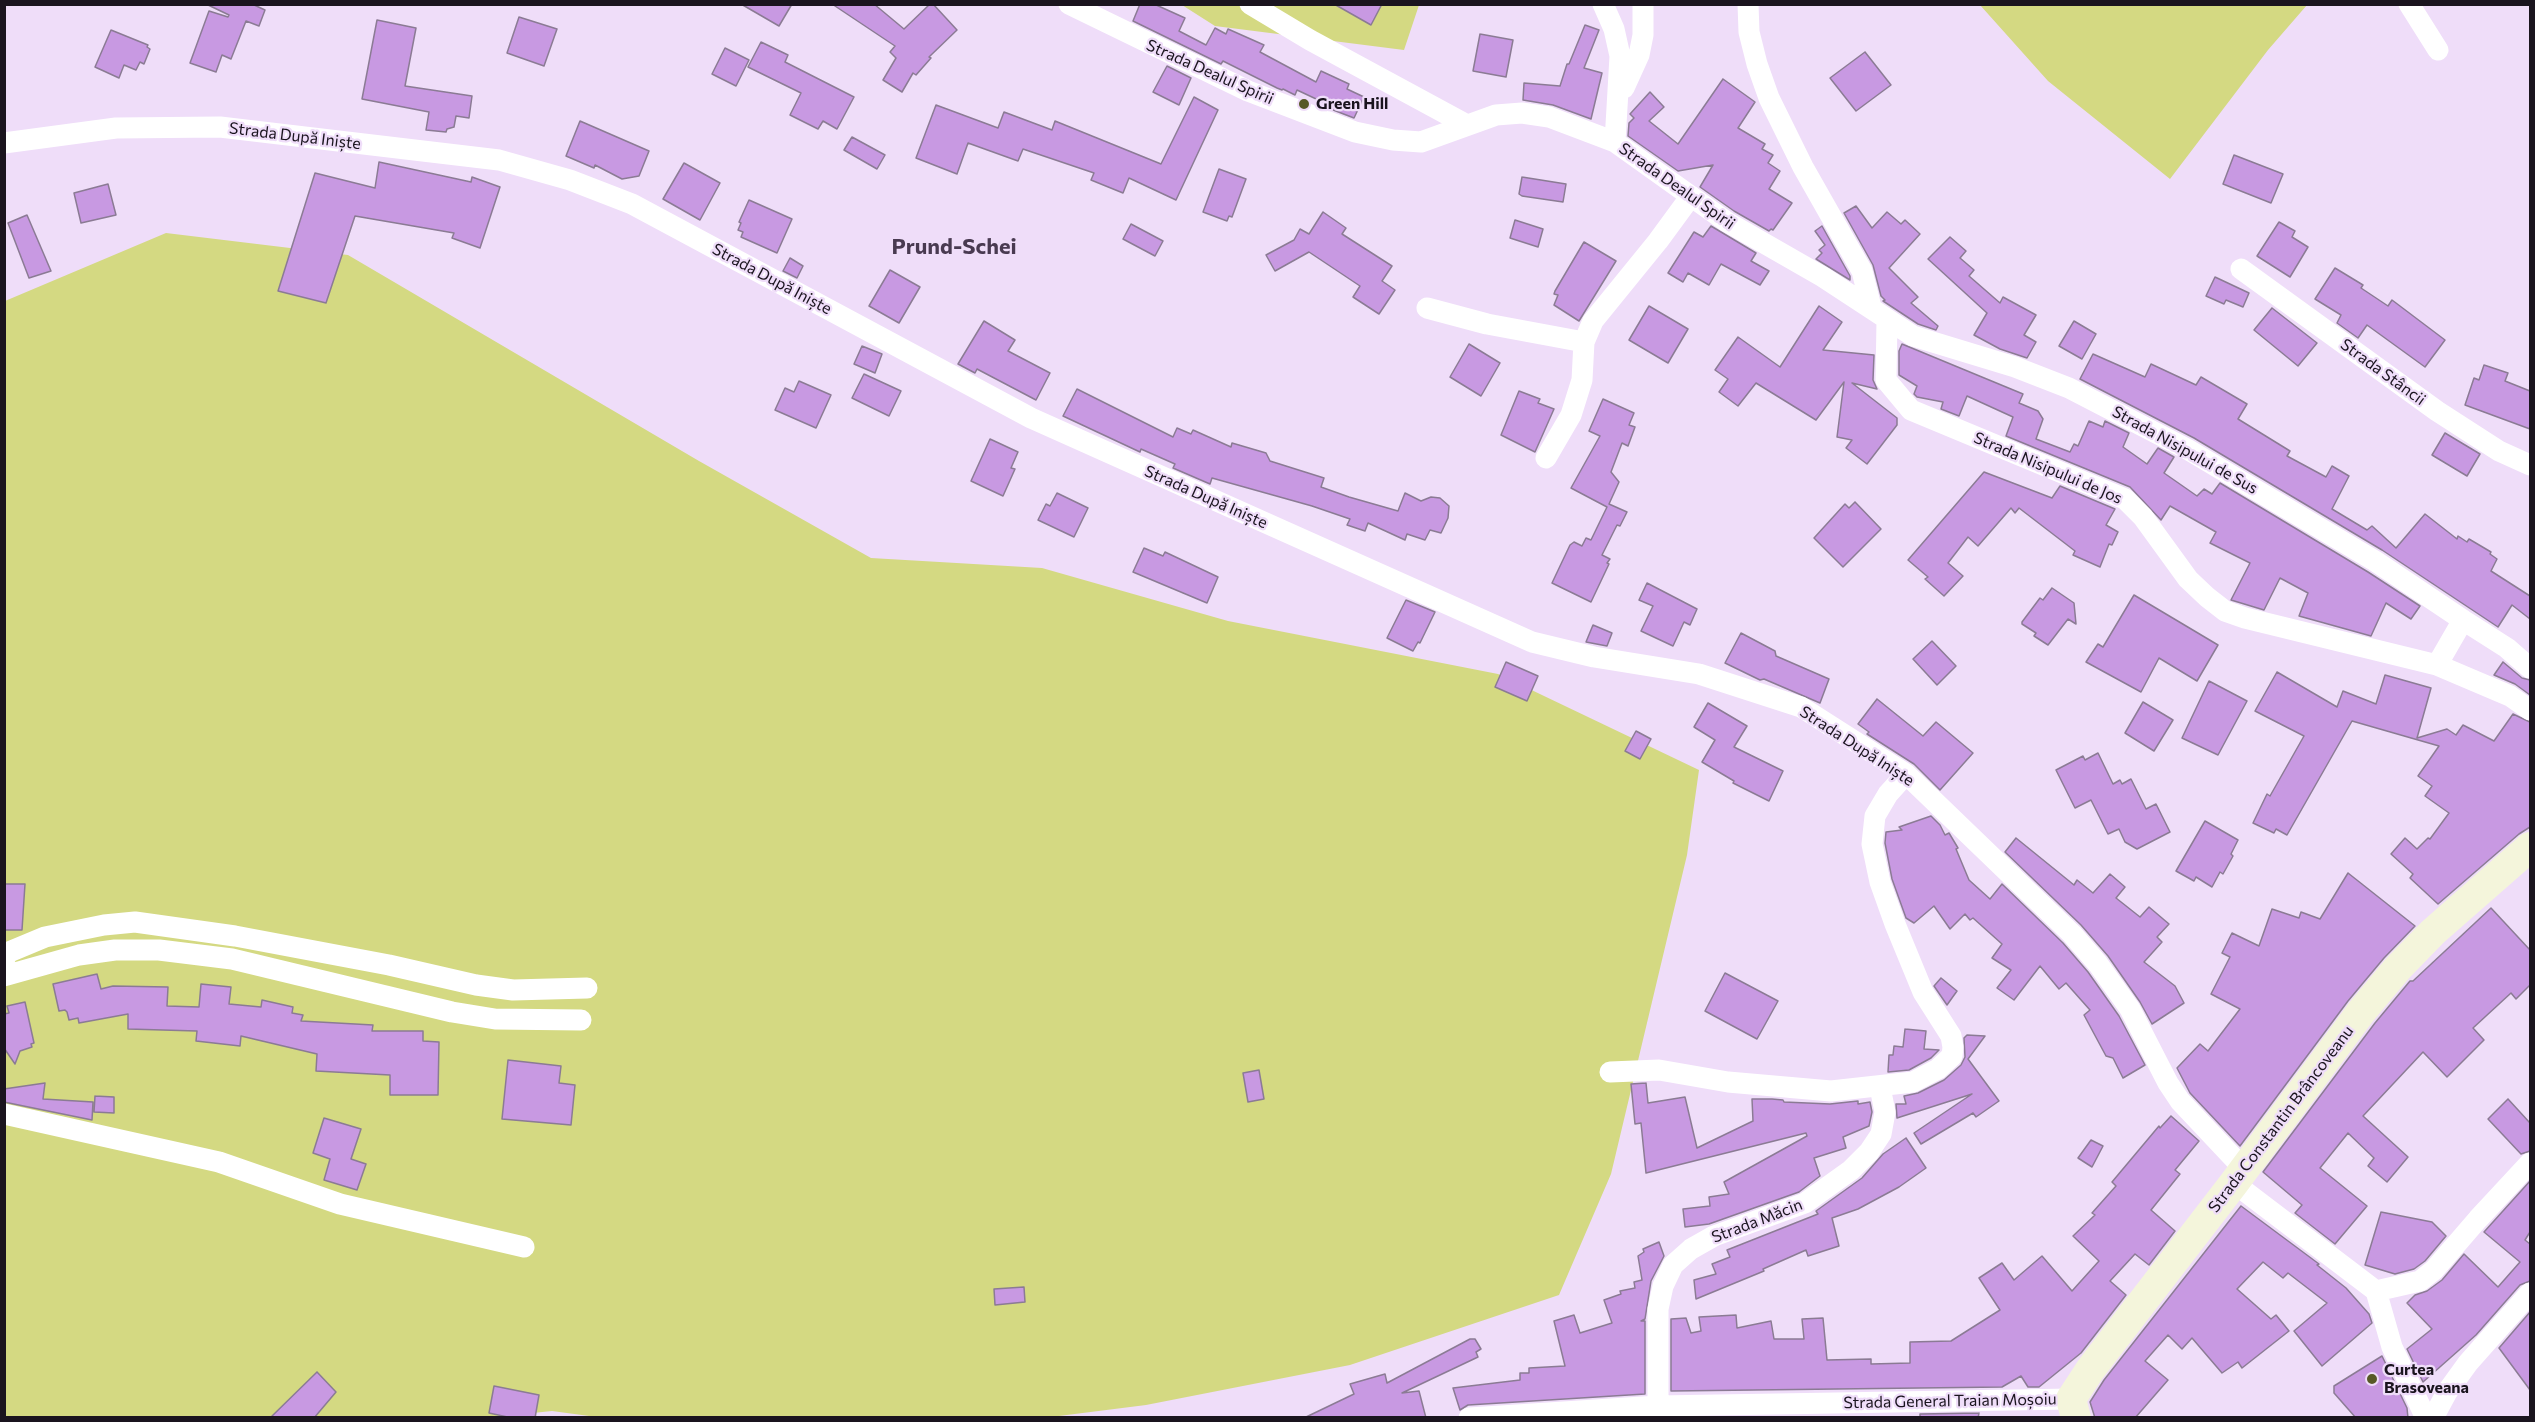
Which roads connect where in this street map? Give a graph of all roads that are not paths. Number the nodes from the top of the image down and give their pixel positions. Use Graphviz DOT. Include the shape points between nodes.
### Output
graph roads {
  1 [pos="1069,4"];
  2 [pos="1250,4"];
  3 [pos="1604,4"];
  4 [pos="1643,4"];
  5 [pos="1748,4"];
  6 [pos="2409,4"];
  7 [pos="2438,50"];
  8 [pos="1619,100"];
  9 [pos="1467,125"];
  10 [pos="1615,142"];
  11 [pos="4,143"];
  12 [pos="1692,196"];
  13 [pos="2241,269"];
  14 [pos="1428,308"];
  15 [pos="1879,314"];
  16 [pos="1584,342"];
  17 [pos="1546,459"];
  18 [pos="2530,465"];
  19 [pos="2463,620"];
  20 [pos="2437,665"];
  21 [pos="2530,668"];
  22 [pos="2530,710"];
  23 [pos="1906,774"];
  24 [pos="2530,848"];
  25 [pos="4,959"];
  26 [pos="4,976"];
  27 [pos="587,988"];
  28 [pos="581,1020"];
  29 [pos="1610,1072"];
  30 [pos="1880,1086"];
  31 [pos="4,1114"];
  32 [pos="2530,1163"];
  33 [pos="2239,1176"];
  34 [pos="524,1247"];
  35 [pos="2376,1291"];
  36 [pos="2530,1293"];
  37 [pos="2020,1400"];
  38 [pos="1658,1406"];
  39 [pos="2073,1408"];
  40 [pos="1469,1418"];
  41 [pos="2006,1418"];
  42 [pos="2426,1418"];
  43 [pos="2433,1418"];
  1 -- 9 [label="street, Strada Dealul Spirii" via="1248,91 1355,132 1421,142"];
  2 -- 9 [label="street"];
  3 -- 8 [label="street" via="1620,56"];
  4 -- 8 [label="street" via="1639,56"];
  5 -- 15 [label="street" via="1749,32 1769,98 1862,271"];
  6 -- 7 [label="street"];
  8 -- 10 [label="street"];
  9 -- 10 [label="street, Strada Dealul Spirii" via="1496,115 1522,113 1549,117"];
  10 -- 12 [label="street, Strada Dealul Spirii"];
  11 -- 23 [label="street, Strada După Iniște" via="116,128 220,127 499,160 570,180 632,204 1031,418 1532,642 1594,657 1699,674 1801,707"];
  12 -- 15 [label="street, Strada Dealul Spirii" via="1727,222"];
  12 -- 16 [label="street" via="1593,321"];
  13 -- 18 [label="street, Strada Stâncii" via="2437,411 2499,451"];
  14 -- 16 [label="street" via="1487,324"];
  15 -- 19 [label="street, Strada Nisipului de Sus" via="1913,336 2015,367 2123,415 2244,482 2375,561"];
  15 -- 20 [label="street, Strada Nisipului de Jos" via="1886,380 1911,410 2125,499 2143,517 2188,579 2225,611"];
  16 -- 17 [label="street" via="1582,380 1571,415"];
  19 -- 20 [label="street"];
  19 -- 21 [label="street, Strada Nisipului de Sus"];
  20 -- 22 [label="street, Strada Nisipului de Jos" via="2500,691"];
  23 -- 30 [label="street" via="1875,816 1872,844 1880,882 1908,960 1953,1047 1952,1056 1938,1069 1913,1082"];
  23 -- 33 [label="street, Strada După Iniște" via="2072,934 2098,964 2130,1010 2168,1083"];
  24 -- 33 [label="street, Strada Constantin Brâncoveanu" via="2433,932 2397,969"];
  25 -- 27 [label="street" via="9,952 45,937 135,922 389,964 476,985 513,990"];
  26 -- 28 [label="street" via="79,956 115,950 159,950 232,960 495,1019"];
  29 -- 30 [label="street" via="1659,1070 1728,1082 1821,1090"];
  30 -- 38 [label="street, Strada Măcin" via="1885,1112 1881,1134 1851,1170 1805,1203 1713,1236 1673,1265 1658,1309"];
  31 -- 34 [label="street" via="219,1161 340,1204"];
  32 -- 35 [label="street" via="2434,1270 2420,1281"];
  33 -- 35 [label="street, Strada După Iniște"];
  33 -- 39 [label="street, Strada Constantin Brâncoveanu" via="2090,1370"];
  35 -- 42 [label="street" via="2392,1347"];
  36 -- 43 [label="street" via="2468,1363"];
  37 -- 38 [label="street, Strada General Traian Moșoiu"];
  37 -- 39 [label="street, Strada General Traian Moșoiu"];
  37 -- 41 [label="street"];
  38 -- 40 [label="street, Strada General Traian Moșoiu"];
}
